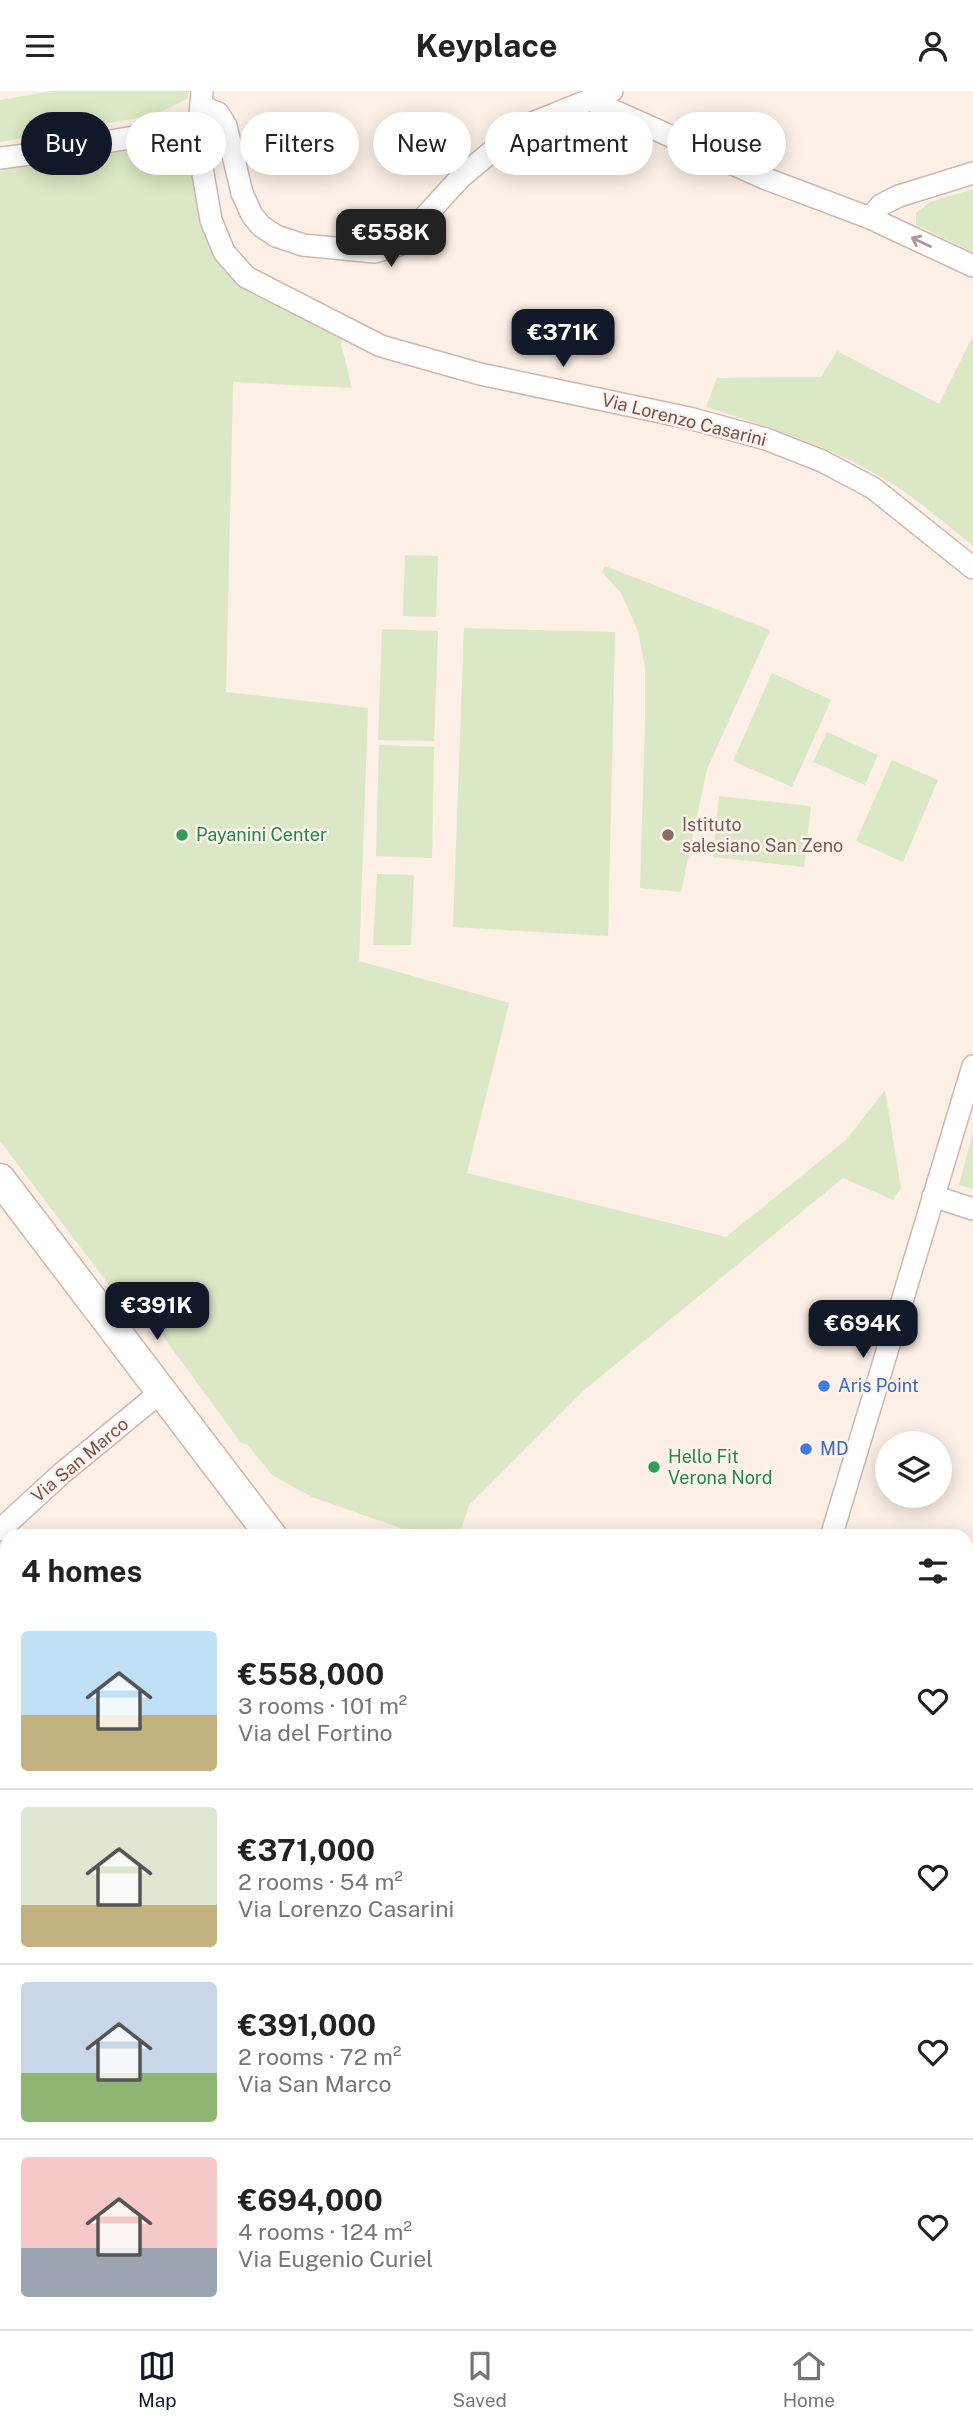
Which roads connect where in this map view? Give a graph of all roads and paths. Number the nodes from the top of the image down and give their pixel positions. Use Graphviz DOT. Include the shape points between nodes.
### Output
graph roads {
  1 [pos="612,91"];
  2 [pos="201,98"];
  3 [pos="590,100"];
  4 [pos="126,137"];
  5 [pos="0,158"];
  6 [pos="973,173"];
  7 [pos="203,175"];
  8 [pos="870,218"];
  9 [pos="973,266"];
  10 [pos="973,568"];
  11 [pos="973,1066"];
  12 [pos="0,1179"];
  13 [pos="933,1196"];
  14 [pos="973,1209"];
  15 [pos="162,1391"];
  16 [pos="1,1529"];
  17 [pos="266,1529"];
  18 [pos="833,1529"];
  1 -- 3 [label="street"];
  2 -- 3 [label="street" via="226,126 242,193 261,226 303,245 375,252 399,245 461,177 520,128"];
  3 -- 8 [label="street" via="764,178"];
  4 -- 5 [label="street"];
  6 -- 8 [label="street" via="899,196 881,205"];
  7 -- 10 [label="street, Via Lorenzo Casarini" via="211,220 224,252 246,277 381,346 480,374 766,439 873,488"];
  9 -- 8 [label="street, one-way"];
  11 -- 13 [label="street"];
  12 -- 15 [label="main road"];
  13 -- 14 [label="street"];
  13 -- 18 [label="street"];
  15 -- 16 [label="street, Via San Marco"];
  15 -- 17 [label="main road"];
}
